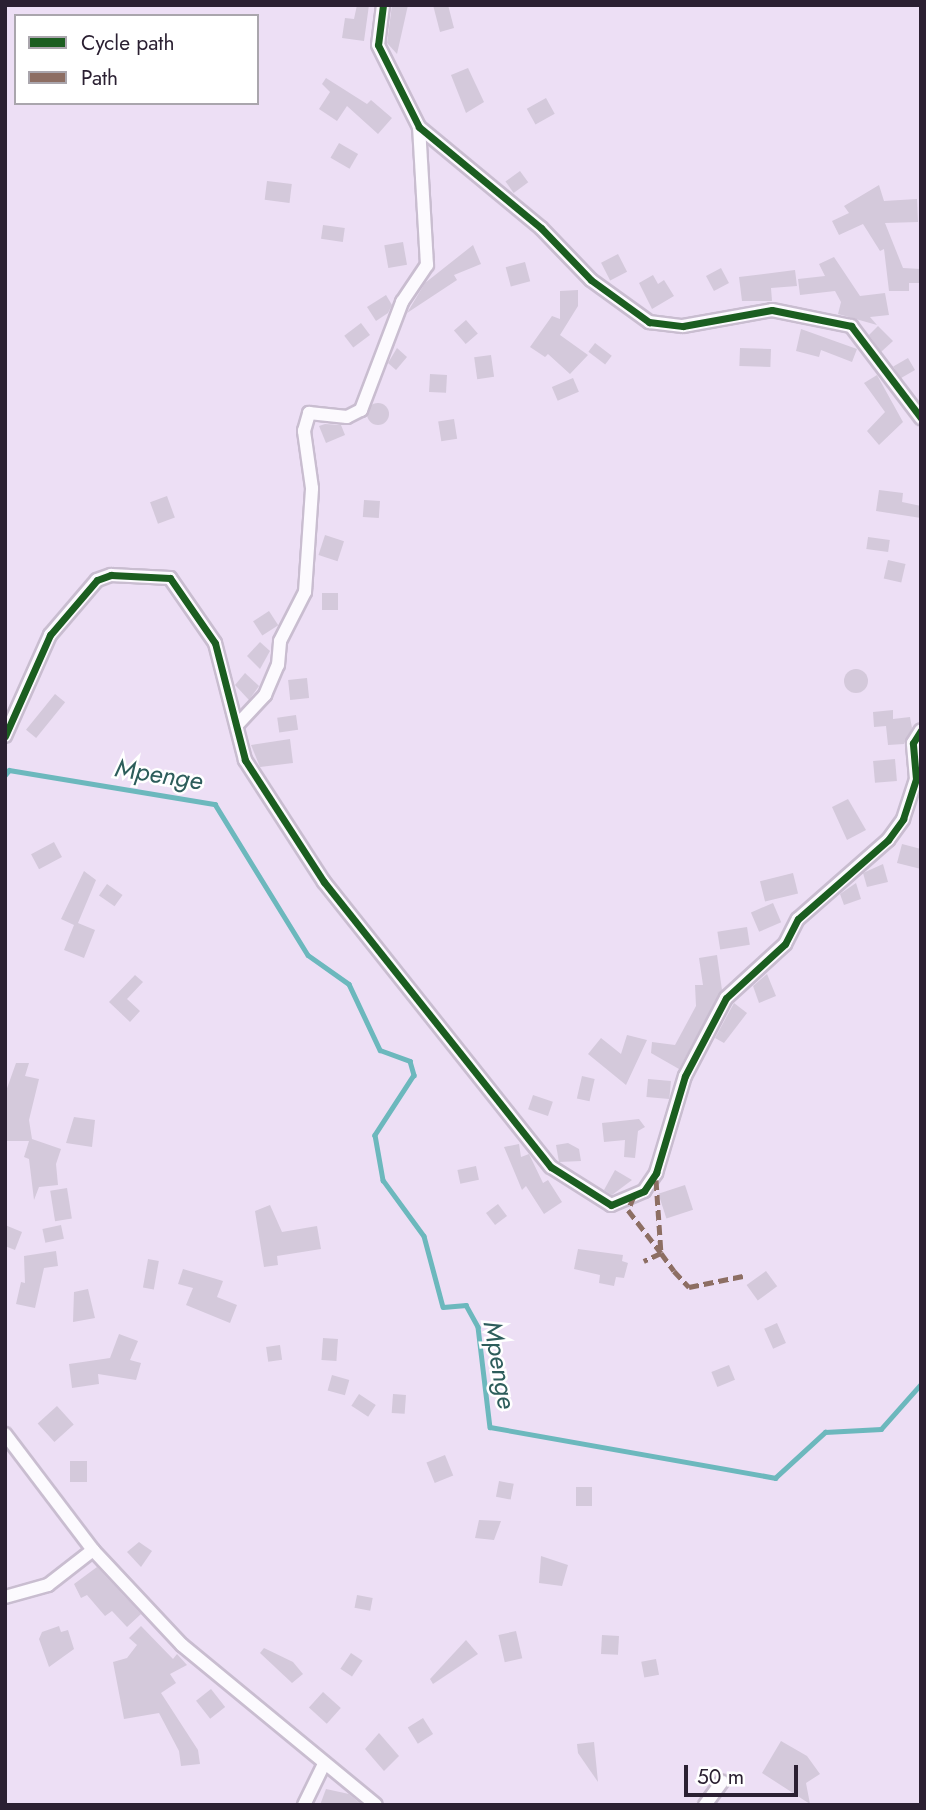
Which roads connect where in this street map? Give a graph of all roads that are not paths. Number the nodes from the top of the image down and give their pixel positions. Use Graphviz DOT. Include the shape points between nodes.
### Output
graph roads {
  1 [pos="383,5"];
  2 [pos="419,127"];
  3 [pos="921,418"];
  4 [pos="237,724"];
  5 [pos="921,730"];
  6 [pos="5,737"];
  7 [pos="5,1434"];
  8 [pos="93,1550"];
  9 [pos="5,1597"];
  10 [pos="324,1765"];
  11 [pos="722,1782"];
  12 [pos="304,1805"];
  13 [pos="376,1805"];
  14 [pos="705,1805"];
  1 -- 2 [label="street" via="378,45"];
  2 -- 3 [label="street" via="541,228 591,280 649,322 683,326 772,310 851,326"];
  2 -- 4 [label="street" via="427,265 402,302 361,410 347,417 309,413 304,431 312,488 305,592 280,641 278,665 265,695"];
  4 -- 5 [label="street" via="245,760 324,882 551,1167 611,1205 644,1191 656,1173 685,1076 726,998 785,944 799,919 888,840 903,819 916,779 913,743"];
  4 -- 6 [label="street" via="215,643 177,585 156,574 111,575 97,580 50,635"];
  7 -- 8 [label="street"];
  8 -- 9 [label="street" via="48,1585"];
  8 -- 10 [label="street" via="182,1644"];
  10 -- 12 [label="street"];
  10 -- 13 [label="street"];
  11 -- 14 [label="street"];
}
